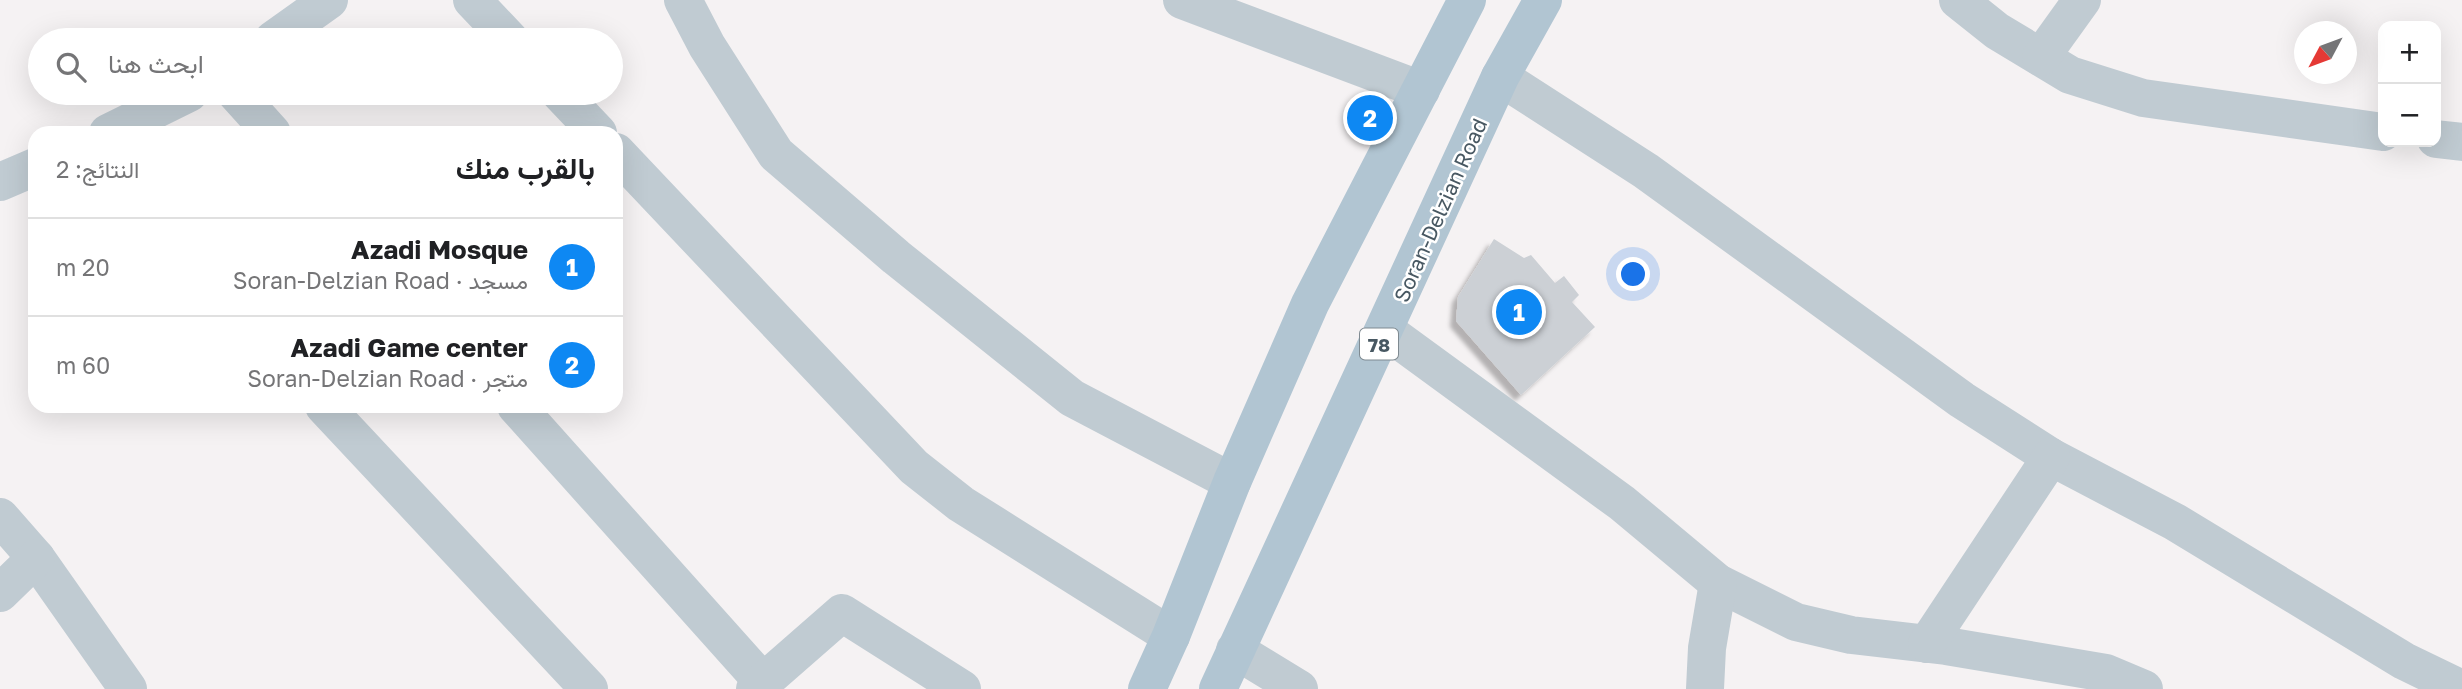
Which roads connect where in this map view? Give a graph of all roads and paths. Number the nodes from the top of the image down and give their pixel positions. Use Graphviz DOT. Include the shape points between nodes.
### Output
graph roads {
  1 [pos="329,0"];
  2 [pos="472,0"];
  3 [pos="683,0"];
  4 [pos="1182,0"];
  5 [pos="1467,0"];
  6 [pos="1543,0"];
  7 [pos="1958,0"];
  8 [pos="2082,0"];
  9 [pos="290,28"];
  10 [pos="499,28"];
  11 [pos="2041,57"];
  12 [pos="1500,77"];
  13 [pos="1421,90"];
  14 [pos="165,105"];
  15 [pos="247,105"];
  16 [pos="571,105"];
  17 [pos="122,126"];
  18 [pos="266,126"];
  19 [pos="591,126"];
  20 [pos="2378,131"];
  21 [pos="2441,140"];
  22 [pos="2462,142"];
  23 [pos="623,159"];
  24 [pos="28,170"];
  25 [pos="0,182"];
  26 [pos="1385,330"];
  27 [pos="331,413"];
  28 [pos="522,413"];
  29 [pos="2051,457"];
  30 [pos="1232,482"];
  31 [pos="0,517"];
  32 [pos="36,558"];
  33 [pos="1718,583"];
  34 [pos="0,593"];
  35 [pos="1171,636"];
  36 [pos="1927,644"];
  37 [pos="1235,650"];
  38 [pos="759,685"];
  39 [pos="128,689"];
  40 [pos="589,689"];
  41 [pos="962,689"];
  42 [pos="1147,689"];
  43 [pos="1218,689"];
  44 [pos="1299,689"];
  45 [pos="1705,689"];
  46 [pos="2144,689"];
  47 [pos="2462,689"];
  1 -- 9 [label="street"];
  2 -- 10 [label="street"];
  3 -- 30 [label="street" via="776,154 1072,398"];
  4 -- 13 [label="street"];
  5 -- 13 [label="main road"];
  6 -- 12 [label="main road, Soran-Delzian Road / 78"];
  7 -- 11 [label="street"];
  8 -- 11 [label="street"];
  11 -- 20 [label="street" via="2070,75 2143,98"];
  12 -- 26 [label="main road, Soran-Delzian Road / 78"];
  12 -- 29 [label="street" via="1646,171 1962,400"];
  13 -- 30 [label="main road" via="1310,304"];
  14 -- 17 [label="street"];
  15 -- 18 [label="street"];
  16 -- 19 [label="street"];
  21 -- 22 [label="street"];
  23 -- 35 [label="street" via="914,467 961,504"];
  24 -- 25 [label="street"];
  26 -- 33 [label="street" via="1622,502"];
  26 -- 37 [label="main road, Soran-Delzian Road / 78"];
  27 -- 40 [label="street"];
  28 -- 38 [label="street"];
  29 -- 36 [label="street"];
  29 -- 47 [label="street" via="2175,522 2404,662"];
  30 -- 35 [label="main road"];
  31 -- 32 [label="street"];
  32 -- 34 [label="street"];
  32 -- 39 [label="street"];
  33 -- 36 [label="street" via="1796,622 1851,635"];
  33 -- 45 [label="street"];
  35 -- 42 [label="main road"];
  36 -- 46 [label="street" via="2106,673"];
  37 -- 43 [label="main road, Soran-Delzian Road / 78"];
  37 -- 44 [label="street"];
  38 -- 41 [label="street" via="842,613"];
}
